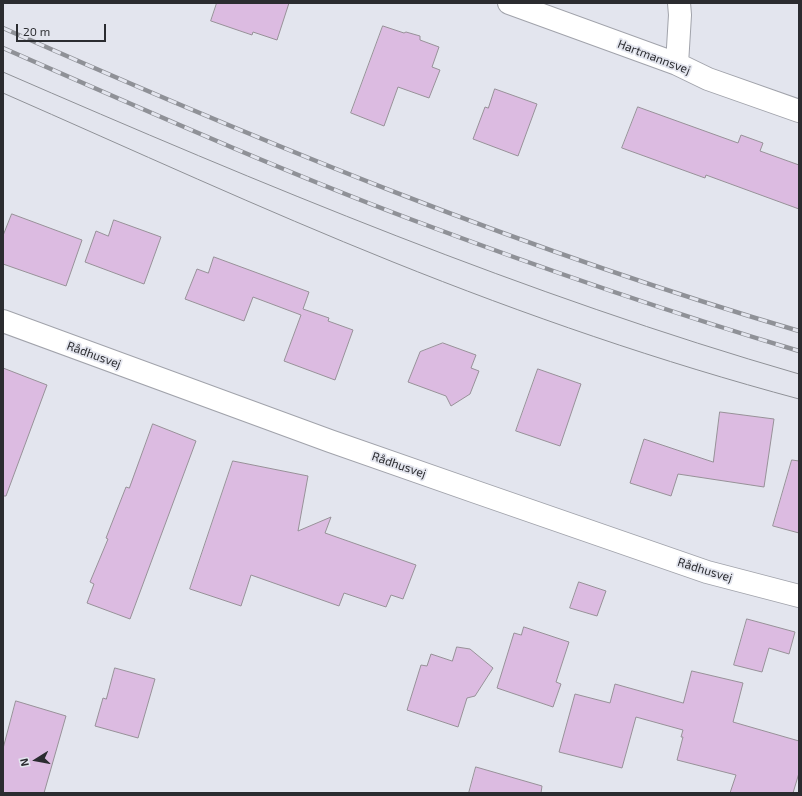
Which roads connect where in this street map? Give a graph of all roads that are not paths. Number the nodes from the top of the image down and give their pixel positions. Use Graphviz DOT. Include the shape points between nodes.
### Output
graph roads {
  1 [pos="509,3"];
  2 [pos="679,3"];
  3 [pos="677,64"];
  4 [pos="799,111"];
  5 [pos="3,321"];
  6 [pos="799,596"];
  1 -- 3 [label="street, Hartmannsvej"];
  2 -- 3 [label="street"];
  3 -- 4 [label="street, Hartmannsvej" via="708,79"];
  5 -- 6 [label="street, Rådhusvej" via="330,441 707,572"];
}
